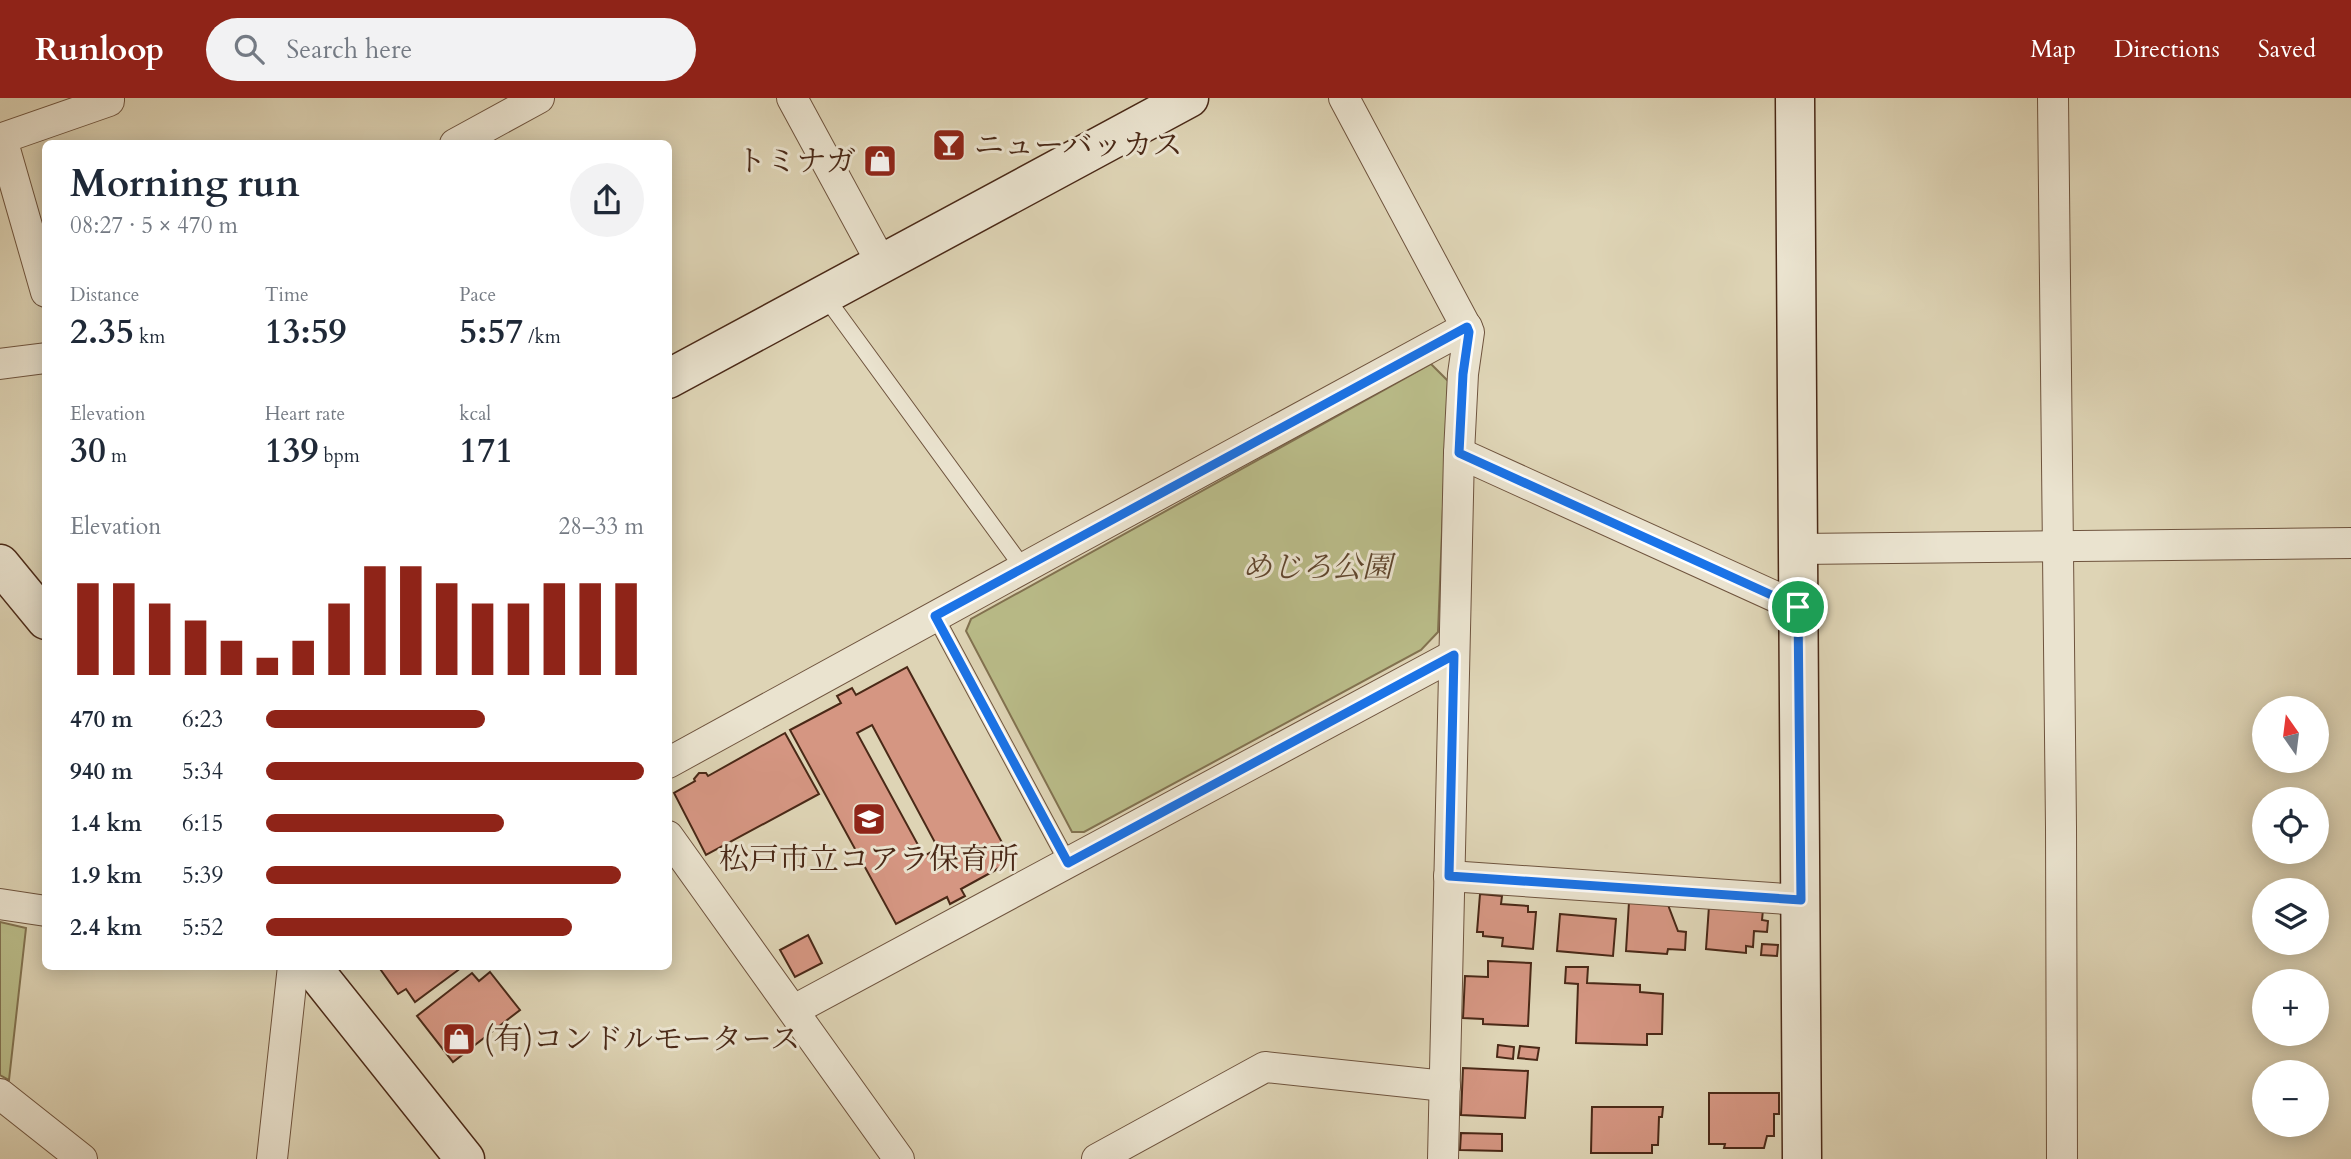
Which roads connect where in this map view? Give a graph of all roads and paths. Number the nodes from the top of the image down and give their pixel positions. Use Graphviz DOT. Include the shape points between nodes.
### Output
graph roads {
  1 [pos="109,98"];
  2 [pos="792,98"];
  3 [pos="1344,98"];
  4 [pos="1795,98"];
  5 [pos="2053,98"];
  6 [pos="534,99"];
  7 [pos="1177,101"];
  8 [pos="1,139"];
  9 [pos="462,140"];
  10 [pos="882,264"];
  11 [pos="42,278"];
  12 [pos="824,295"];
  13 [pos="1467,327"];
  14 [pos="42,359"];
  15 [pos="0,364"];
  16 [pos="672,377"];
  17 [pos="1459,453"];
  18 [pos="2351,543"];
  19 [pos="2057,546"];
  20 [pos="1798,549"];
  21 [pos="0,564"];
  22 [pos="1024,569"];
  23 [pos="1798,607"];
  24 [pos="42,615"];
  25 [pos="935,616"];
  26 [pos="1454,655"];
  27 [pos="672,761"];
  28 [pos="672,842"];
  29 [pos="1068,863"];
  30 [pos="1449,876"];
  31 [pos="1801,900"];
  32 [pos="0,904"];
  33 [pos="42,910"];
  34 [pos="293,970"];
  35 [pos="314,970"];
  36 [pos="794,1010"];
  37 [pos="1445,1086"];
  38 [pos="0,1094"];
  39 [pos="82,1159"];
  40 [pos="272,1159"];
  41 [pos="465,1159"];
  42 [pos="899,1159"];
  43 [pos="1097,1159"];
  44 [pos="1443,1159"];
  45 [pos="1802,1159"];
  46 [pos="2062,1159"];
  1 -- 8 [label="street"];
  2 -- 10 [label="street"];
  3 -- 13 [label="street"];
  4 -- 20 [label="street"];
  5 -- 19 [label="street"];
  6 -- 9 [label="street"];
  7 -- 10 [label="street"];
  8 -- 11 [label="street"];
  10 -- 12 [label="street"];
  12 -- 16 [label="street"];
  12 -- 22 [label="lane"];
  13 -- 17 [label="street"];
  13 -- 22 [label="street"];
  14 -- 15 [label="street"];
  17 -- 23 [label="street"];
  17 -- 26 [label="street"];
  18 -- 19 [label="street"];
  19 -- 20 [label="street"];
  19 -- 46 [label="street"];
  20 -- 23 [label="street"];
  21 -- 24 [label="street"];
  22 -- 25 [label="street"];
  23 -- 31 [label="street"];
  25 -- 27 [label="street"];
  25 -- 29 [label="lane"];
  26 -- 29 [label="street"];
  26 -- 30 [label="street"];
  28 -- 36 [label="street"];
  29 -- 36 [label="street"];
  30 -- 31 [label="street"];
  30 -- 37 [label="street"];
  31 -- 45 [label="street"];
  32 -- 33 [label="street"];
  34 -- 40 [label="street"];
  35 -- 41 [label="street"];
  36 -- 42 [label="street"];
  37 -- 43 [label="street" via="1265,1067"];
  37 -- 44 [label="street"];
  38 -- 39 [label="street"];
}
